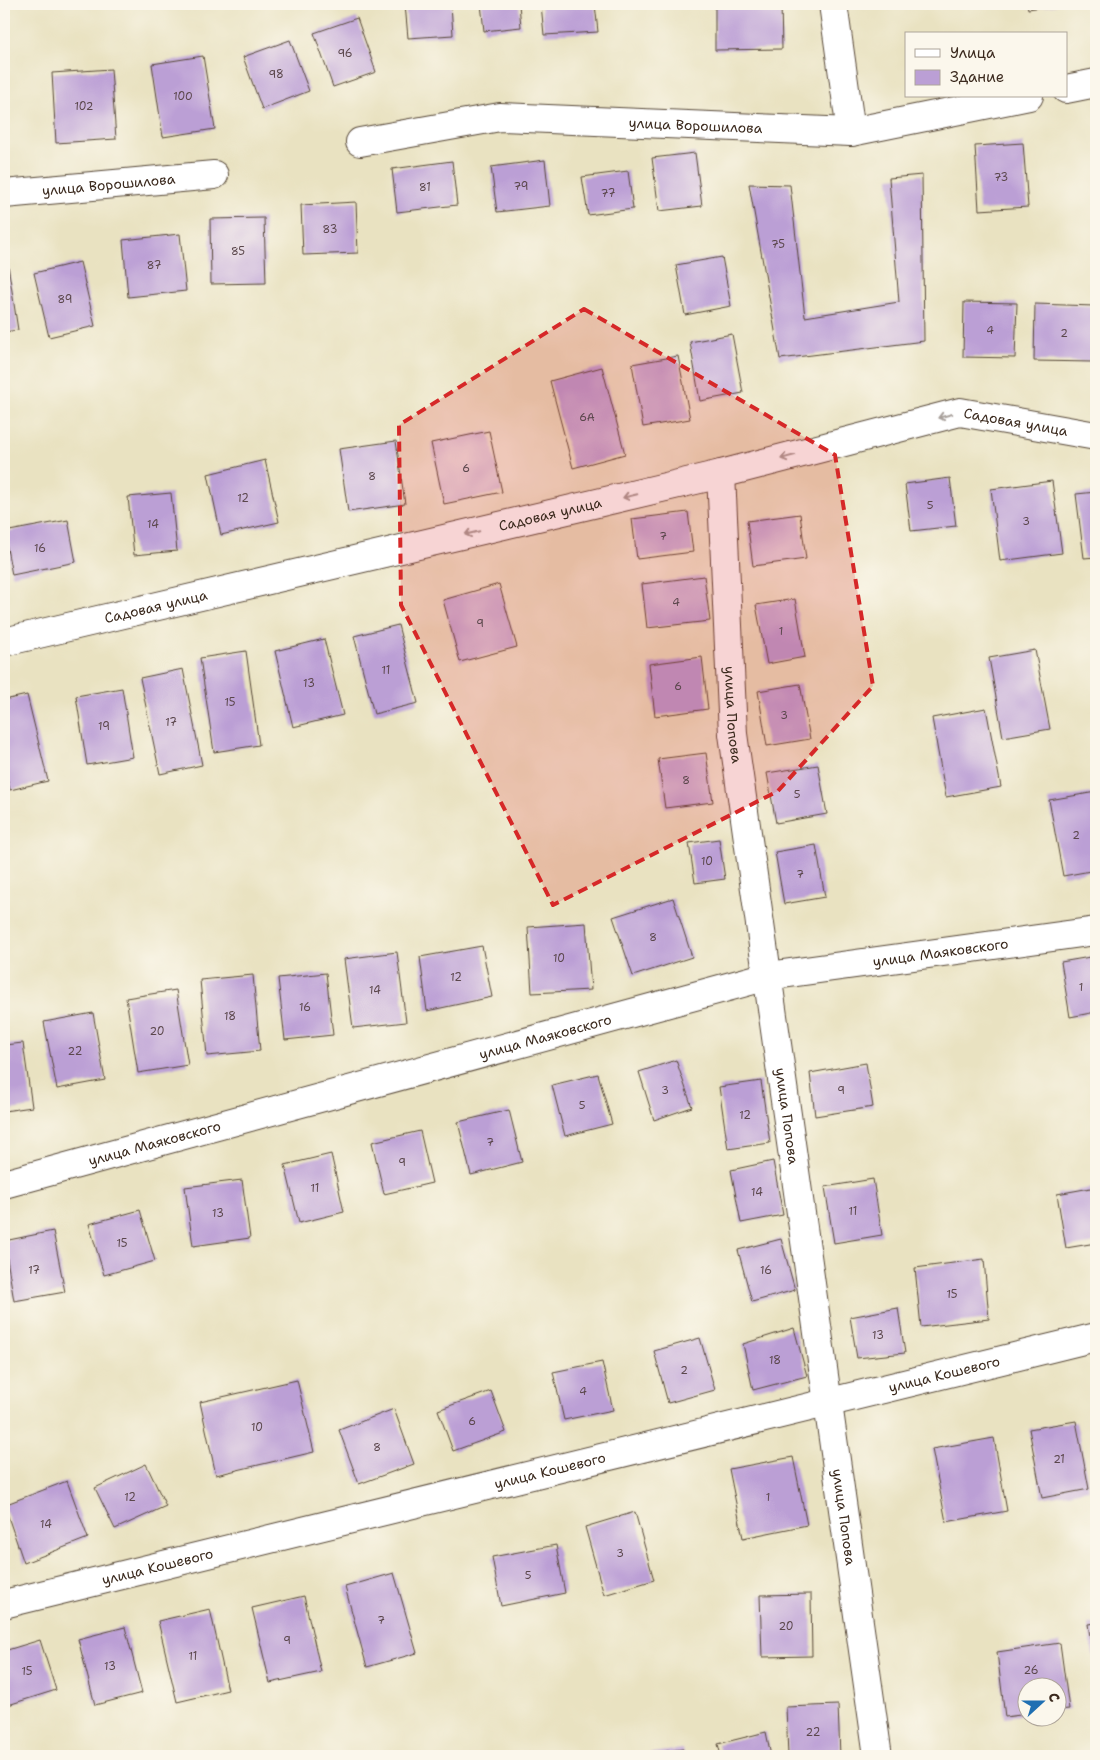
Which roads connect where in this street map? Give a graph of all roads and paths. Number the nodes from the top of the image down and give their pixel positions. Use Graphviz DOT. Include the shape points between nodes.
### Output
graph roads {
  1 [pos="833,4"];
  2 [pos="1096,83"];
  3 [pos="1068,89"];
  4 [pos="1019,98"];
  5 [pos="851,132"];
  6 [pos="360,142"];
  7 [pos="214,175"];
  8 [pos="4,194"];
  9 [pos="1096,436"];
  10 [pos="721,474"];
  11 [pos="4,642"];
  12 [pos="1096,931"];
  13 [pos="768,976"];
  14 [pos="4,1184"];
  15 [pos="1096,1337"];
  16 [pos="830,1404"];
  17 [pos="4,1604"];
  18 [pos="878,1756"];
  1 -- 5 [label="street"];
  2 -- 3 [label="street"];
  4 -- 5 [label="street, улица Ворошилова"];
  5 -- 6 [label="street, улица Ворошилова" via="500,116"];
  7 -- 8 [label="street, улица Ворошилова"];
  9 -- 10 [label="street, Садовая улица, one-way" via="960,412"];
  10 -- 11 [label="street, Садовая улица, one-way"];
  10 -- 13 [label="street, улица Попова" via="733,734"];
  12 -- 13 [label="street, улица Маяковского"];
  13 -- 14 [label="street, улица Маяковского"];
  13 -- 16 [label="street, улица Попова"];
  15 -- 16 [label="street, улица Кошевого"];
  16 -- 17 [label="street, улица Кошевого"];
  16 -- 18 [label="street, улица Попова"];
}
